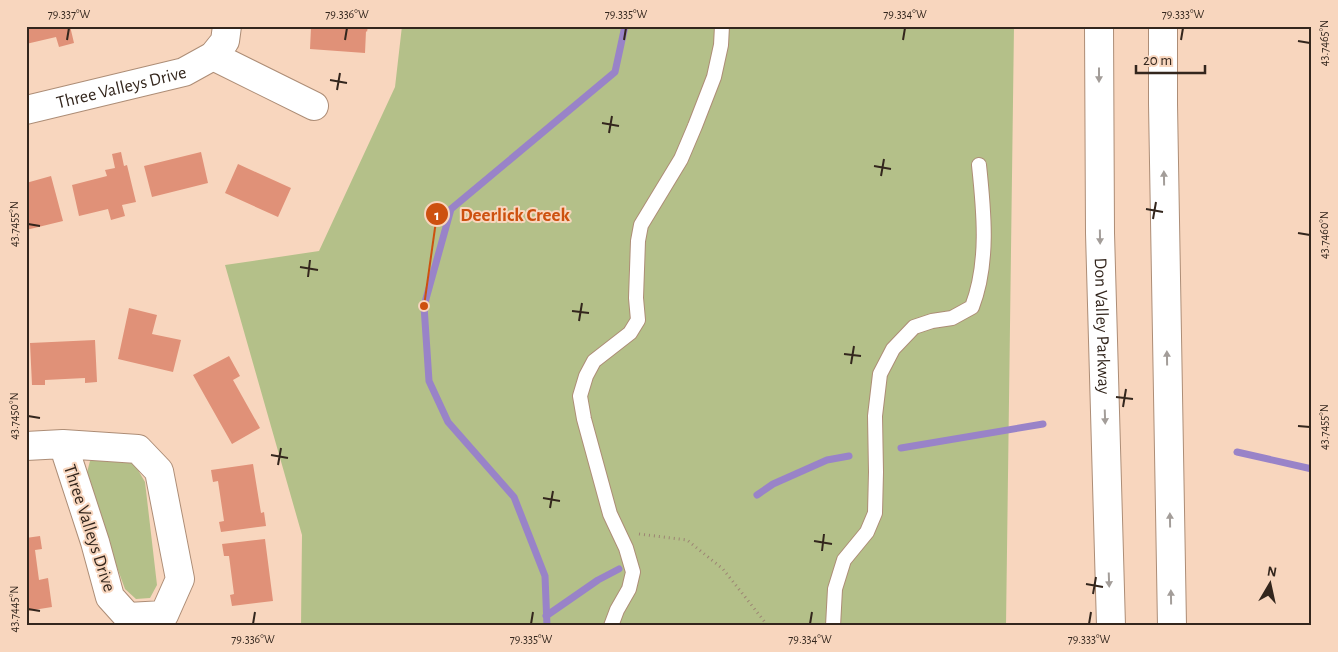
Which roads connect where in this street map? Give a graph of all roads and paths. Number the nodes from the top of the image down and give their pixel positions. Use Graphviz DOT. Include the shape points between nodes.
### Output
graph roads {
  1 [pos="227,26"];
  2 [pos="722,26"];
  3 [pos="1099,26"];
  4 [pos="1163,26"];
  5 [pos="213,56"];
  6 [pos="314,106"];
  7 [pos="26,110"];
  8 [pos="978,165"];
  9 [pos="63,444"];
  10 [pos="26,446"];
  11 [pos="618,531"];
  12 [pos="611,626"];
  13 [pos="768,626"];
  14 [pos="833,626"];
  15 [pos="1110,626"];
  16 [pos="1172,626"];
  1 -- 5 [label="main road" via="224,41"];
  2 -- 11 [label="lane" via="714,77 695,126 681,159 642,225 638,241 638,320 630,333 594,361 580,396 599,480"];
  3 -- 15 [label="main road, Don Valley Parkway, one-way" via="1100,233"];
  16 -- 4 [label="main road, one-way"];
  5 -- 6 [label="main road"];
  5 -- 7 [label="main road, Three Valleys Drive" via="184,72"];
  8 -- 14 [label="lane" via="983,208 978,292 972,307 952,318 914,327 893,349 880,374 875,416 875,513 867,532 844,560 835,589"];
  9 -- 9 [label="main road, Three Valleys Drive" via="110,597 128,616 164,615 180,579 159,471 138,449"];
  9 -- 10 [label="main road, Three Valleys Drive"];
  11 -- 12 [label="lane" via="633,572 629,589"];
  11 -- 13 [label="path" via="687,540 723,569"];
}
